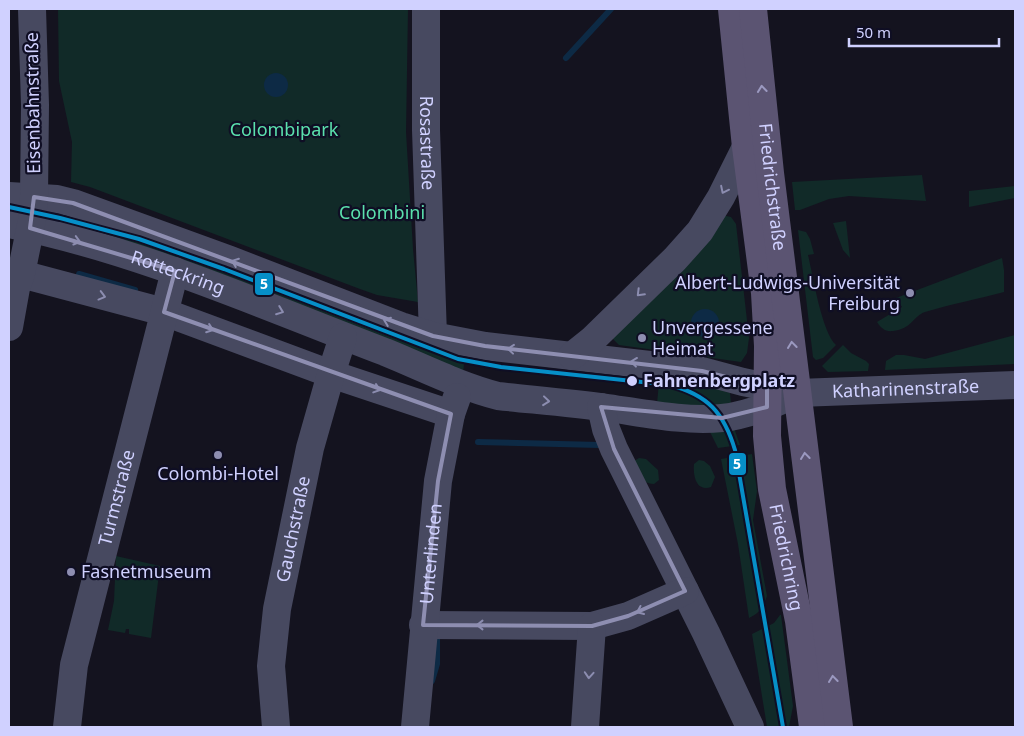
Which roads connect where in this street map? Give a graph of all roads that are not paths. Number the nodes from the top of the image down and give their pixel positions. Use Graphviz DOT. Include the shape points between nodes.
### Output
graph roads {
  1 [pos="32,9"];
  2 [pos="426,9"];
  3 [pos="732,9"];
  4 [pos="753,9"];
  5 [pos="746,146"];
  6 [pos="22,197"];
  7 [pos="19,226"];
  8 [pos="175,271"];
  9 [pos="15,274"];
  10 [pos="164,312"];
  11 [pos="9,327"];
  12 [pos="433,336"];
  13 [pos="343,337"];
  14 [pos="572,356"];
  15 [pos="331,374"];
  16 [pos="1015,385"];
  17 [pos="471,387"];
  18 [pos="798,393"];
  19 [pos="767,397"];
  20 [pos="451,414"];
  21 [pos="604,418"];
  22 [pos="685,591"];
  23 [pos="423,625"];
  24 [pos="592,626"];
  25 [pos="66,727"];
  26 [pos="276,727"];
  27 [pos="415,727"];
  28 [pos="585,727"];
  29 [pos="750,727"];
  30 [pos="813,727"];
  31 [pos="839,727"];
  1 -- 6 [label="street, Eisenbahnstraße" via="35,104"];
  2 -- 12 [label="street, Rosastraße" via="426,130"];
  3 -- 5 [label="main road, Friedrichstraße"];
  18 -- 4 [label="main road, Friedrichstraße, one-way"];
  5 -- 14 [label="street, one-way" via="721,198 700,231 675,259"];
  5 -- 19 [label="main road, Friedrichstraße" via="765,293"];
  6 -- 7 [label="street, Eisenbahnstraße"];
  12 -- 6 [label="street, Rotteckring, one-way" via="72,203"];
  7 -- 8 [label="street, Rotteckring, one-way"];
  7 -- 9 [label="street, Eisenbahnstraße"];
  8 -- 10 [label="street, Turmstraße"];
  8 -- 13 [label="street, Rotteckring, one-way"];
  9 -- 10 [label="street, one-way"];
  9 -- 11 [label="street, Eisenbahnstraße" via="16,288"];
  10 -- 15 [label="street, one-way"];
  10 -- 25 [label="street, Turmstraße" via="74,665"];
  14 -- 12 [label="street, one-way"];
  13 -- 15 [label="street, Gauchstraße"];
  13 -- 17 [label="street, Rotteckring"];
  19 -- 14 [label="street, one-way" via="702,371"];
  15 -- 20 [label="street, one-way"];
  15 -- 26 [label="street, Gauchstraße" via="308,456 276,610 270,666"];
  16 -- 18 [label="street, Katharinenstraße"];
  17 -- 20 [label="street, Unterlinden"];
  17 -- 21 [label="street, one-way" via="498,396"];
  18 -- 19 [label="street"];
  31 -- 18 [label="main road, Friedrichring, one-way"];
  19 -- 21 [label="street" via="722,418 651,414"];
  19 -- 30 [label="main road, Friedrichring" via="772,489 799,621"];
  20 -- 23 [label="street, Unterlinden" via="438,481"];
  21 -- 22 [label="street" via="639,500"];
  22 -- 24 [label="street, one-way" via="628,616"];
  22 -- 29 [label="street"];
  24 -- 23 [label="street, one-way"];
  23 -- 27 [label="street, Unterlinden"];
  24 -- 28 [label="street, one-way"];
}
